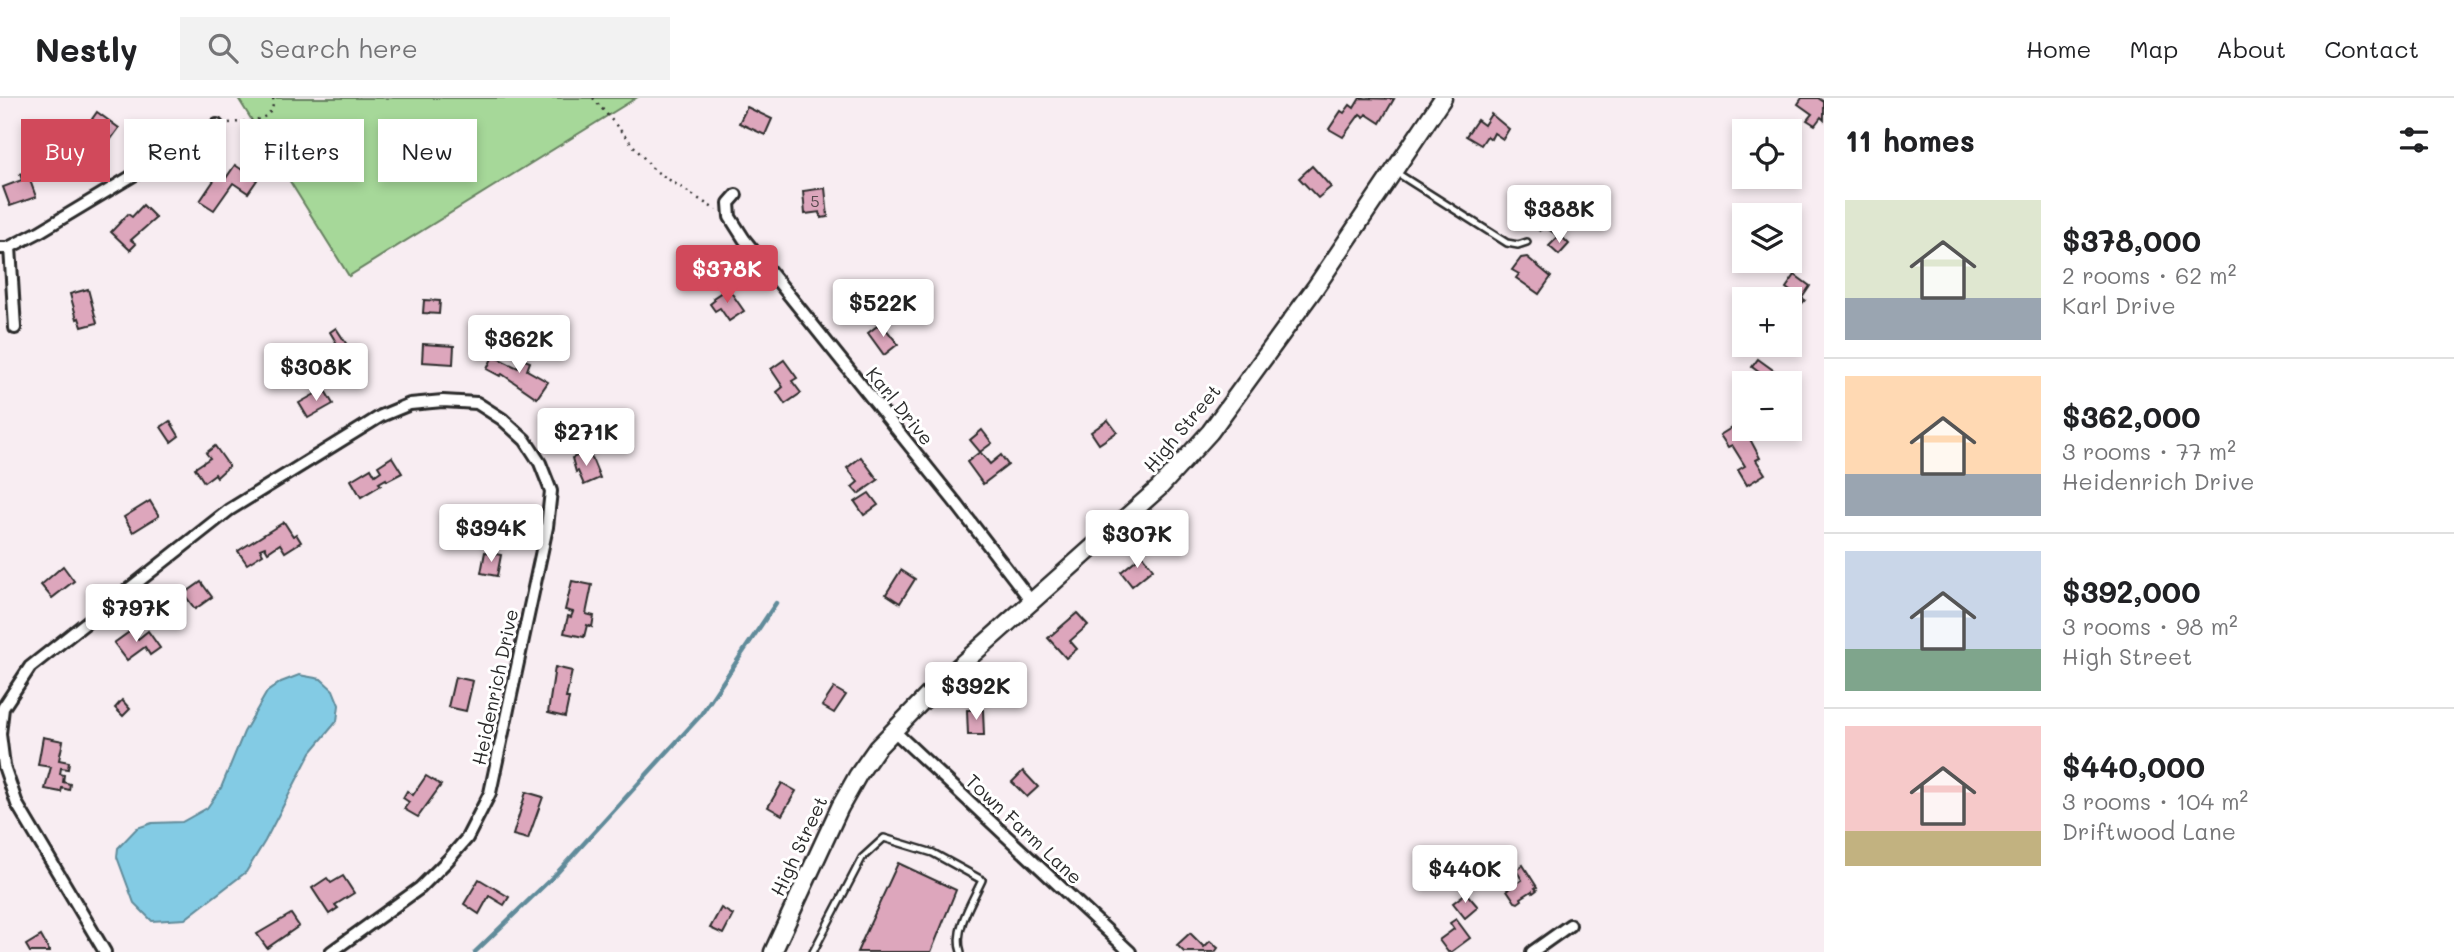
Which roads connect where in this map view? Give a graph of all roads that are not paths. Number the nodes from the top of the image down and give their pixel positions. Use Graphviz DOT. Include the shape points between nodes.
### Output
graph roads {
  1 [pos="1443,98"];
  2 [pos="1394,171"];
  3 [pos="124,179"];
  4 [pos="736,195"];
  5 [pos="1527,242"];
  6 [pos="5,247"];
  7 [pos="15,328"];
  8 [pos="1032,602"];
  9 [pos="894,731"];
  10 [pos="1570,925"];
  11 [pos="105,952"];
  12 [pos="331,952"];
  13 [pos="774,952"];
  14 [pos="813,952"];
  15 [pos="961,952"];
  16 [pos="1130,952"];
  17 [pos="1532,952"];
  1 -- 2 [label="main road, High Street"];
  2 -- 5 [label="lane" via="1507,243"];
  2 -- 8 [label="main road, High Street" via="1210,432 1159,488"];
  3 -- 6 [label="street"];
  4 -- 8 [label="street, Karl Drive" via="729,203 744,239"];
  6 -- 7 [label="street"];
  8 -- 9 [label="main road, High Street"];
  9 -- 13 [label="main road, High Street" via="877,748 840,807"];
  9 -- 16 [label="street, Town Farm Lane"];
  10 -- 17 [label="street"];
  11 -- 12 [label="street, Heidenrich Drive" via="17,804 4,766 3,708 30,667 229,510 381,416 410,404 477,403 525,440 551,491 490,793 467,838 448,860 419,888"];
  14 -- 15 [label="lane" via="863,858 884,838 933,853 982,880 967,911 958,943"];
}
